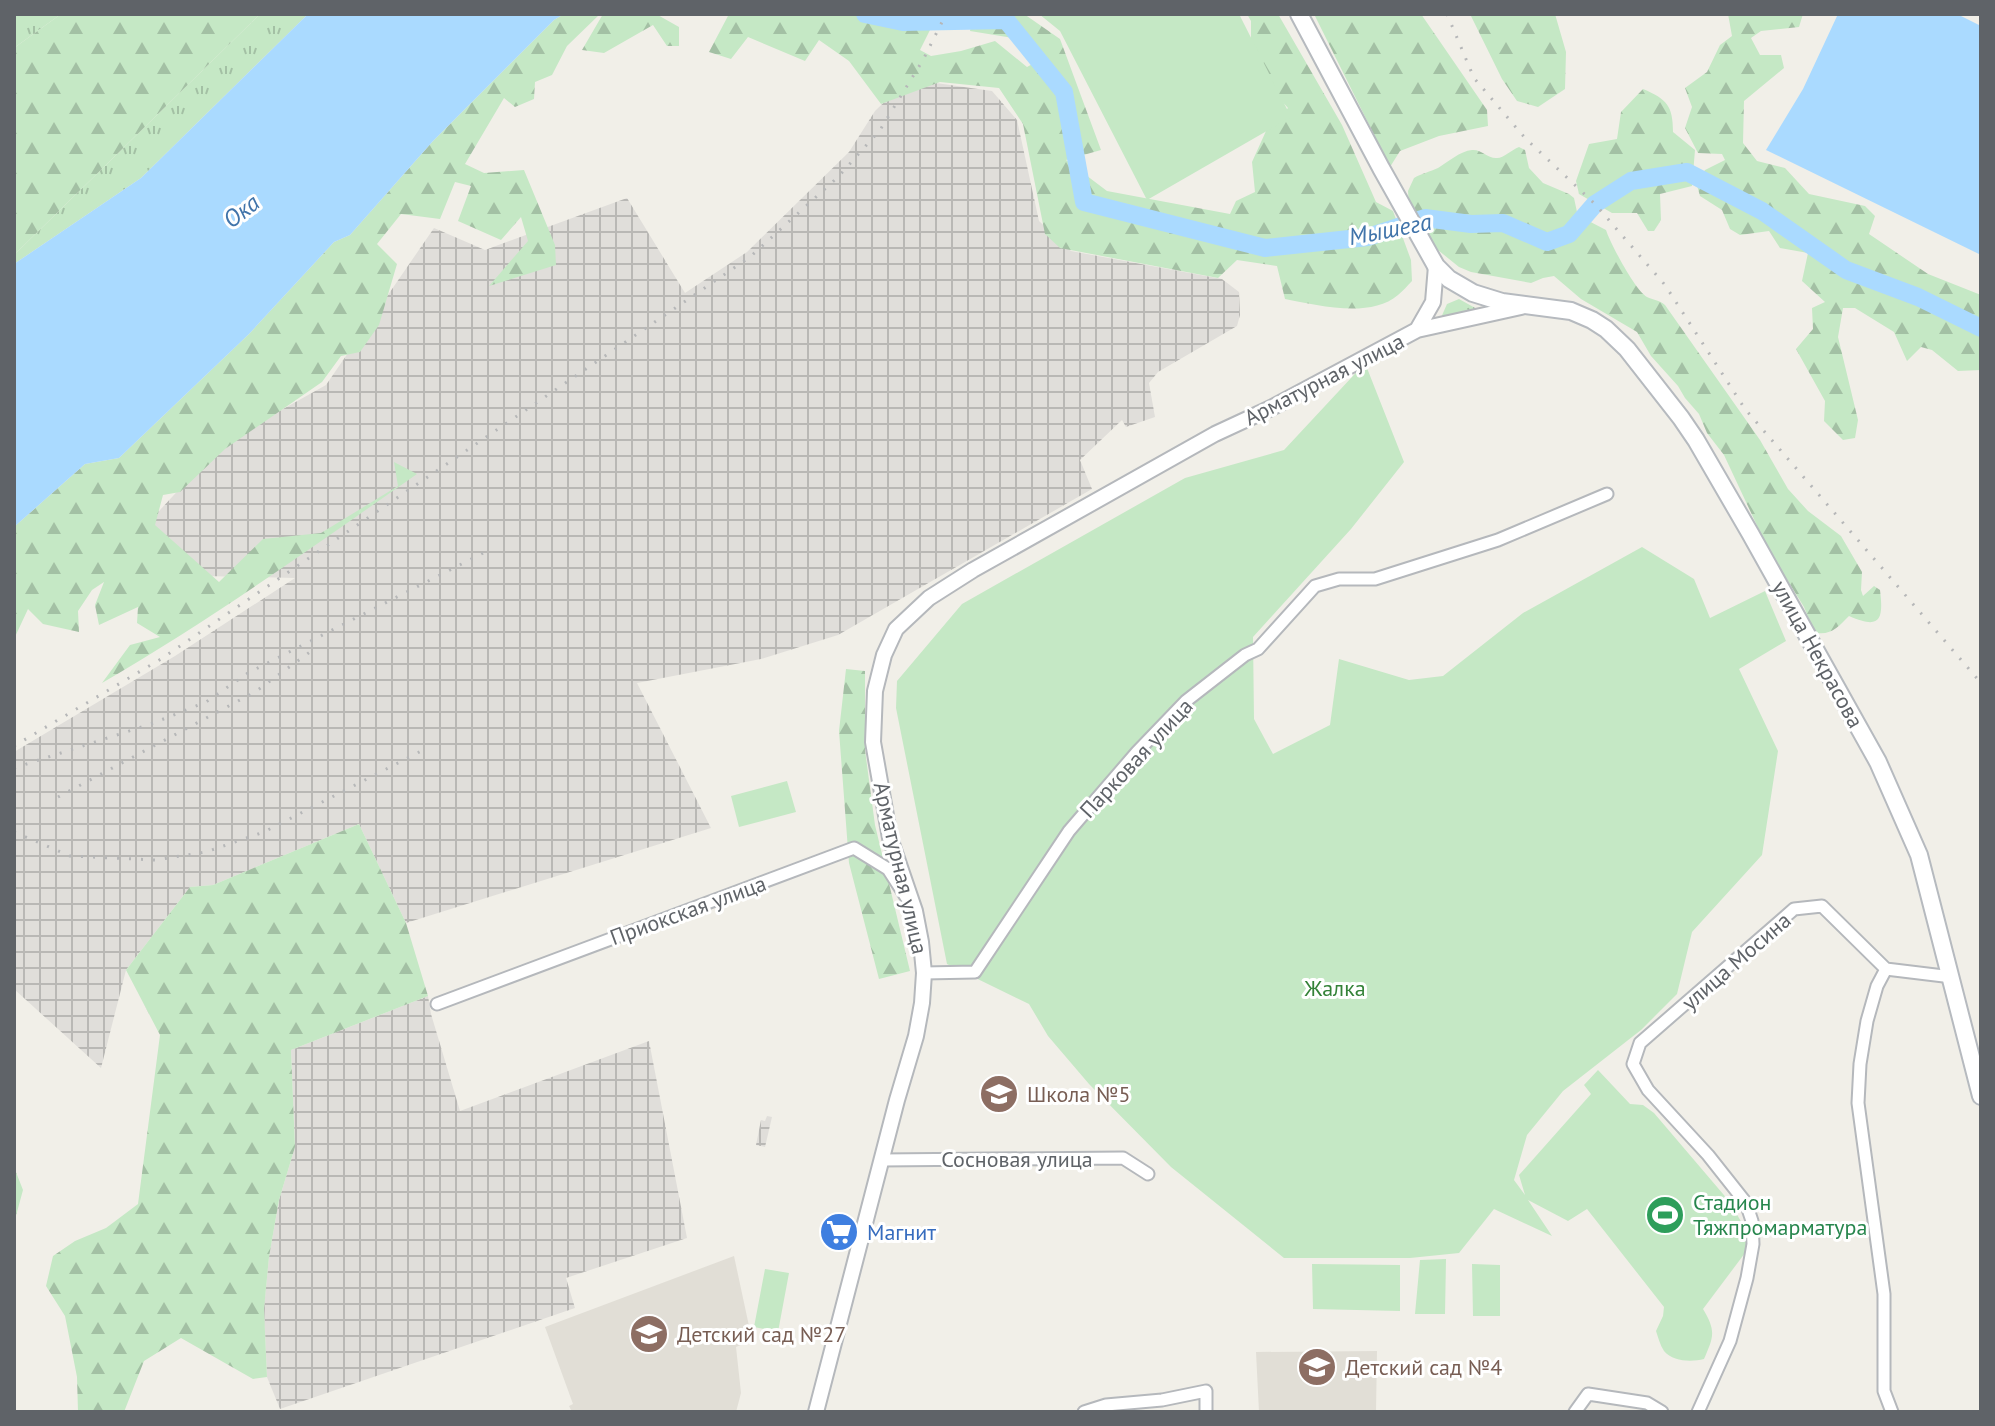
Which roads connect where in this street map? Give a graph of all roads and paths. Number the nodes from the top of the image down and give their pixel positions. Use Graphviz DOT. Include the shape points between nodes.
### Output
graph roads {
  1 [pos="1299,14"];
  2 [pos="1436,266"];
  3 [pos="1525,306"];
  4 [pos="1417,330"];
  5 [pos="1607,494"];
  6 [pos="915,911"];
  7 [pos="1886,969"];
  8 [pos="924,973"];
  9 [pos="1952,977"];
  10 [pos="437,1004"];
  11 [pos="1981,1096"];
  12 [pos="881,1160"];
  13 [pos="1148,1174"];
  14 [pos="816,1412"];
  15 [pos="1084,1412"];
  16 [pos="1206,1412"];
  17 [pos="1575,1412"];
  18 [pos="1662,1412"];
  19 [pos="1698,1412"];
  20 [pos="1892,1412"];
  1 -- 2 [label="main road, улица Некрасова"];
  2 -- 3 [label="main road, улица Некрасова" via="1473,293"];
  2 -- 4 [label="street" via="1433,302"];
  3 -- 4 [label="street, улица Некрасова"];
  3 -- 9 [label="main road, улица Некрасова" via="1571,311 1606,329 1696,440 1878,762 1919,855"];
  4 -- 6 [label="street, Арматурная улица" via="1215,434 973,570 929,598 896,629 875,691 873,742 890,838"];
  5 -- 8 [label="street, Парковая улица" via="1498,540 1375,579 1339,579 1315,586 1258,649 1186,701 1137,752 1069,831 975,972"];
  6 -- 8 [label="street, Арматурная улица"];
  6 -- 10 [label="street, Приокская улица" via="888,869 854,848"];
  7 -- 9 [label="street"];
  7 -- 19 [label="street, улица Мосина" via="1822,906 1794,909 1640,1043 1633,1064 1648,1090 1708,1155 1746,1203 1752,1221 1747,1278 1730,1341"];
  7 -- 20 [label="street" via="1867,1021 1858,1103 1884,1294 1884,1391"];
  8 -- 12 [label="street, Арматурная улица" via="916,1036"];
  9 -- 11 [label="main road, улица Некрасова"];
  12 -- 13 [label="street, Сосновая улица" via="1123,1158"];
  12 -- 14 [label="street, Арматурная улица"];
  15 -- 16 [label="street" via="1206,1391"];
  17 -- 18 [label="street" via="1588,1394 1647,1403"];
}
